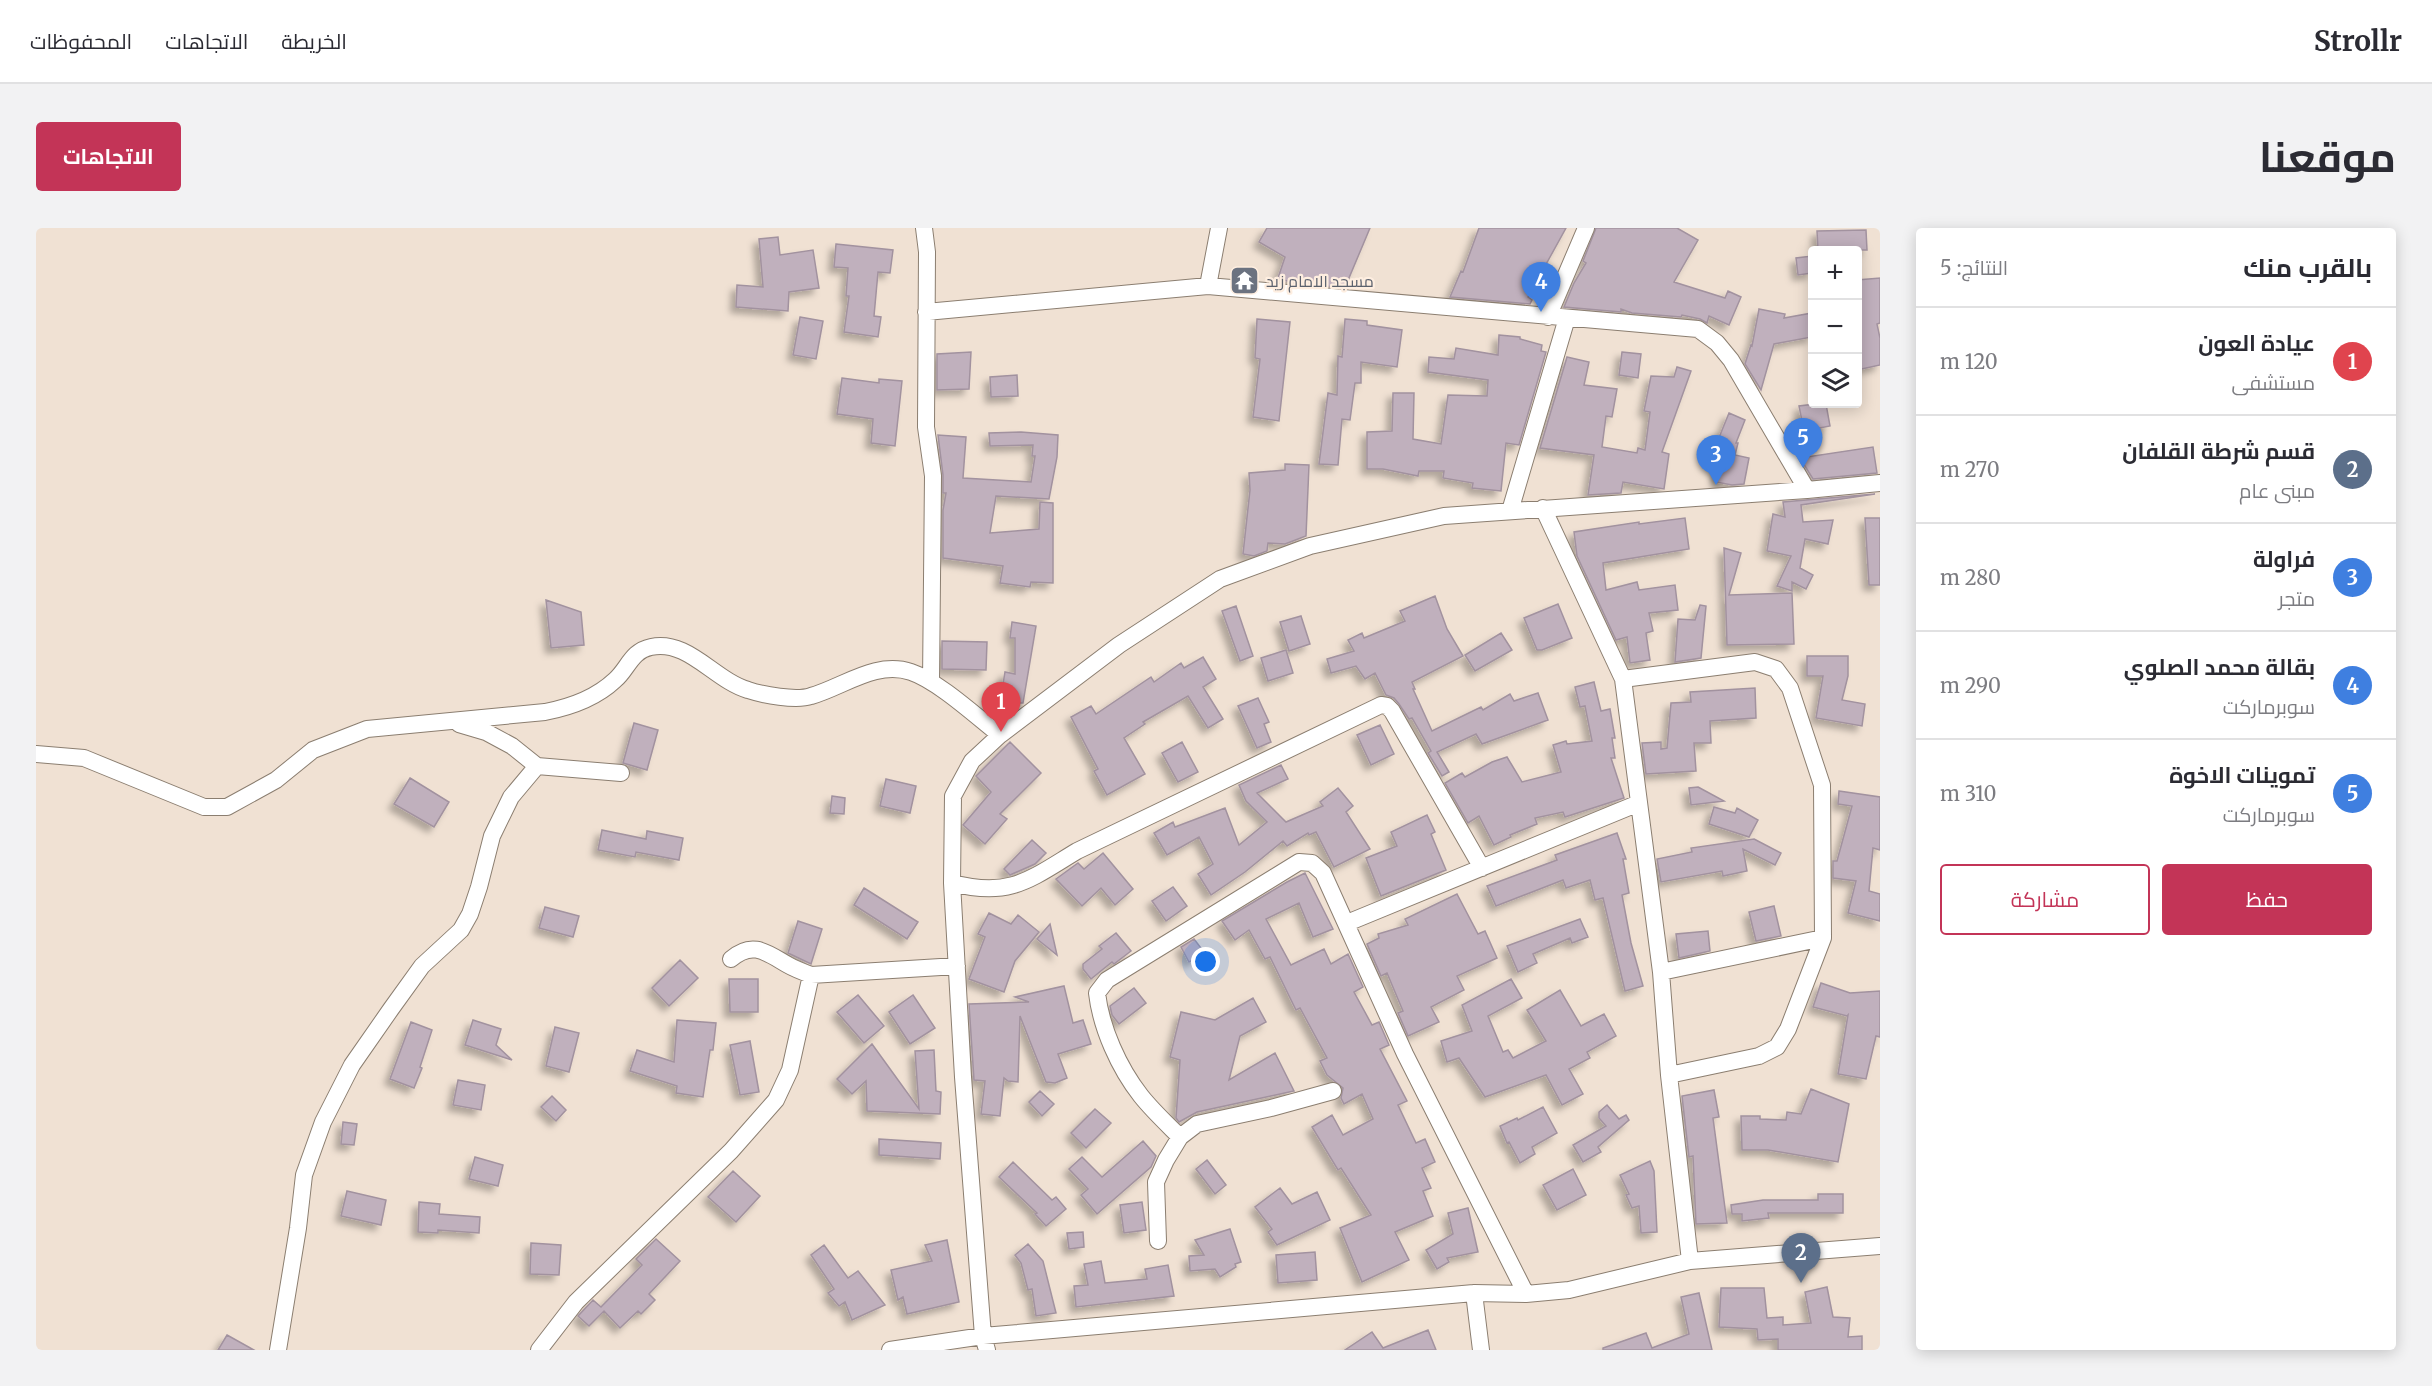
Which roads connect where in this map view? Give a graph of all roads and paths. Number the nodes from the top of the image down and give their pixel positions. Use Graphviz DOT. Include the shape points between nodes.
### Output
graph roads {
  1 [pos="924,228"];
  2 [pos="1219,228"];
  3 [pos="1586,228"];
  4 [pos="1208,286"];
  5 [pos="926,312"];
  6 [pos="1548,317"];
  7 [pos="1567,318"];
  8 [pos="1880,483"];
  9 [pos="1807,490"];
  10 [pos="1543,508"];
  11 [pos="1510,511"];
  12 [pos="1623,679"];
  13 [pos="931,682"];
  14 [pos="450,722"];
  15 [pos="1000,735"];
  16 [pos="36,754"];
  17 [pos="537,766"];
  18 [pos="621,773"];
  19 [pos="1639,803"];
  20 [pos="1482,868"];
  21 [pos="952,883"];
  22 [pos="1347,923"];
  23 [pos="1822,938"];
  24 [pos="730,959"];
  25 [pos="957,966"];
  26 [pos="1661,972"];
  27 [pos="811,975"];
  28 [pos="1669,1075"];
  29 [pos="1333,1090"];
  30 [pos="1180,1137"];
  31 [pos="1158,1241"];
  32 [pos="1880,1246"];
  33 [pos="1690,1261"];
  34 [pos="1474,1293"];
  35 [pos="1526,1294"];
  36 [pos="985,1343"];
  37 [pos="278,1350"];
  38 [pos="539,1350"];
  39 [pos="890,1350"];
  40 [pos="1481,1350"];
  1 -- 5 [label="street"];
  2 -- 4 [label="street"];
  3 -- 6 [label="street"];
  4 -- 5 [label="street"];
  4 -- 6 [label="street"];
  5 -- 13 [label="street" via="926,427 933,476"];
  6 -- 7 [label="street"];
  7 -- 9 [label="street" via="1698,329 1731,360"];
  7 -- 11 [label="street"];
  8 -- 9 [label="street"];
  9 -- 10 [label="street"];
  10 -- 11 [label="street"];
  10 -- 12 [label="street"];
  11 -- 15 [label="street" via="1444,516 1310,546 1220,579 1119,645"];
  12 -- 19 [label="street"];
  12 -- 23 [label="street" via="1755,662 1776,669 1790,688 1822,785"];
  13 -- 14 [label="street" via="911,671 891,669 859,676 809,697 780,697 747,690 712,672 685,651 667,645 648,647 632,657 616,679 571,707"];
  13 -- 15 [label="street"];
  14 -- 16 [label="street" via="367,729 313,750 276,780 227,807 204,807 84,758"];
  14 -- 17 [label="street" via="486,732"];
  15 -- 21 [label="street" via="972,761 953,796"];
  17 -- 18 [label="street"];
  17 -- 37 [label="street" via="512,796 492,836 479,887 461,930 422,966 352,1065 322,1122 304,1175"];
  19 -- 20 [label="street"];
  19 -- 26 [label="street"];
  20 -- 21 [label="street" via="1392,711 1381,705 1077,851 1029,880 1004,888 978,890"];
  20 -- 22 [label="street"];
  21 -- 25 [label="street"];
  22 -- 30 [label="street" via="1323,873 1312,863 1299,862 1107,980 1097,993 1099,1008 1120,1063 1141,1096"];
  22 -- 35 [label="street" via="1405,1053"];
  23 -- 26 [label="street"];
  23 -- 28 [label="street" via="1788,1029 1777,1047 1759,1056"];
  24 -- 27 [label="street" via="745,950 765,951"];
  25 -- 27 [label="street"];
  25 -- 36 [label="street"];
  26 -- 28 [label="street"];
  27 -- 38 [label="street" via="790,1070 776,1100 731,1151 576,1302"];
  28 -- 33 [label="street"];
  29 -- 30 [label="street" via="1197,1124"];
  30 -- 31 [label="street" via="1156,1182"];
  32 -- 33 [label="street"];
  33 -- 35 [label="street" via="1569,1290"];
  34 -- 35 [label="street"];
  34 -- 36 [label="street"];
  34 -- 40 [label="street"];
  36 -- 39 [label="street"];
}
